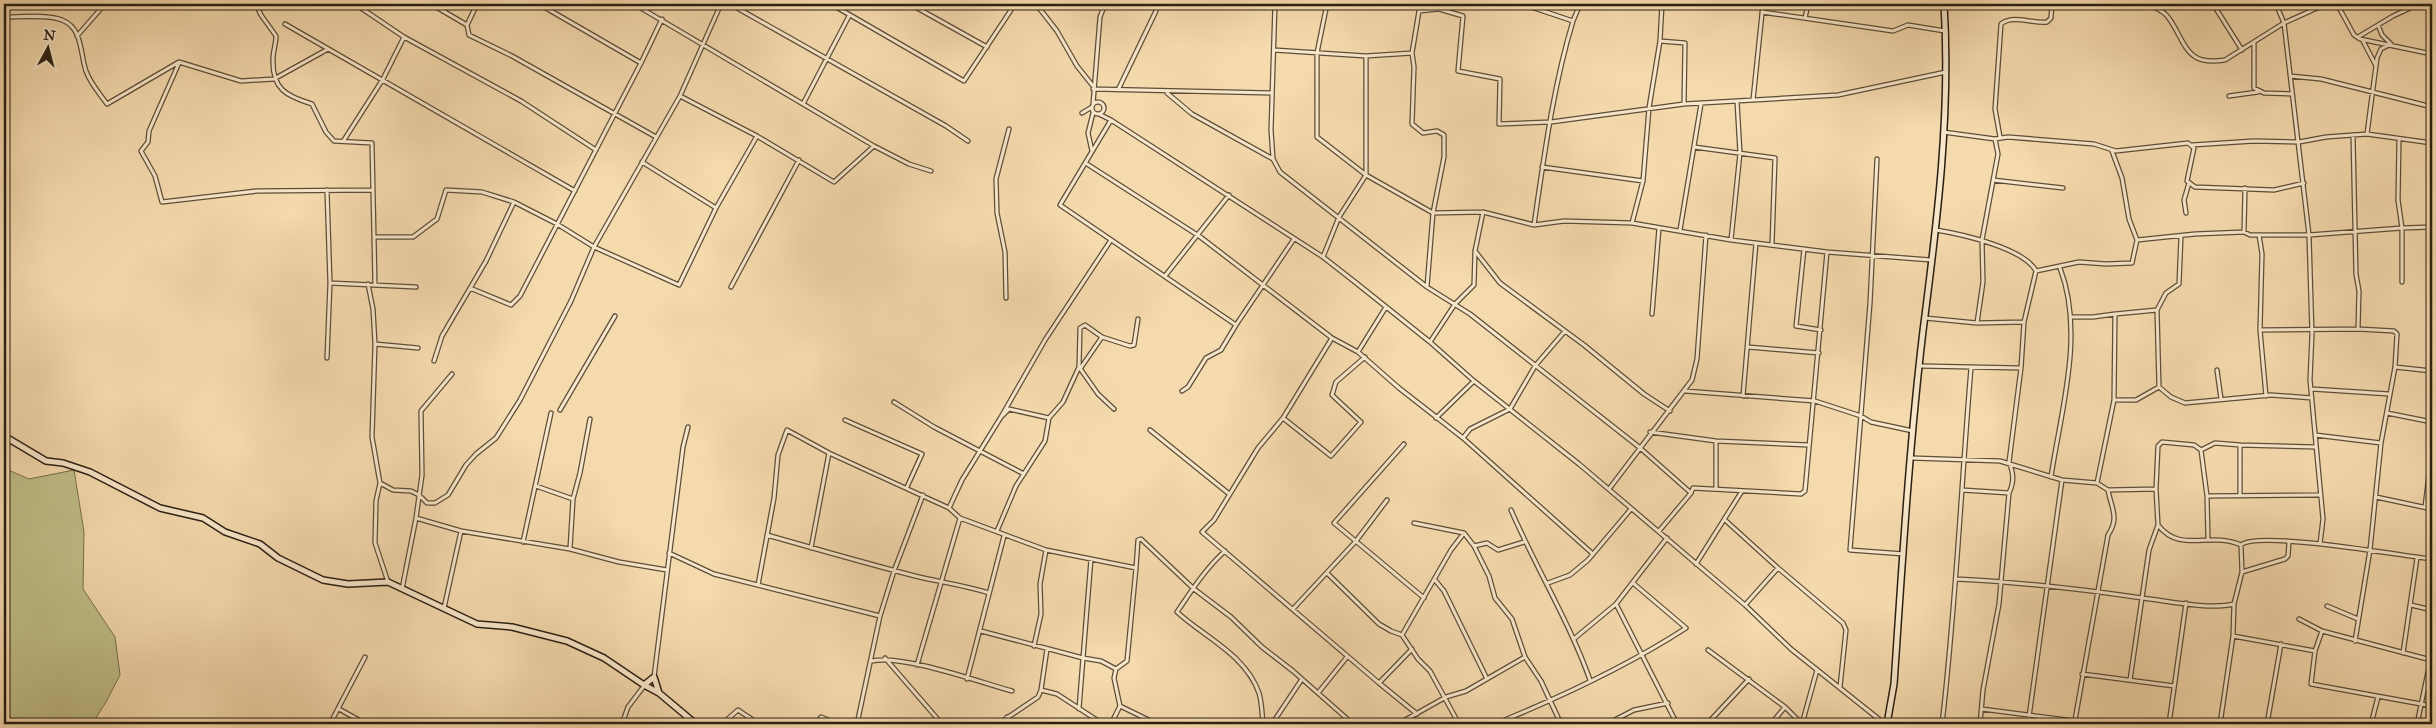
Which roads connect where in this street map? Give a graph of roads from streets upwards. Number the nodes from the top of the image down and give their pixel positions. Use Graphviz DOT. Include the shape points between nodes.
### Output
graph roads {
  1 [pos="105,4"];
  2 [pos="256,4"];
  3 [pos="355,4"];
  4 [pos="431,4"];
  5 [pos="477,4"];
  6 [pos="540,4"];
  7 [pos="634,4"];
  8 [pos="721,4"];
  9 [pos="730,4"];
  10 [pos="831,4"];
  11 [pos="910,4"];
  12 [pos="1015,4"];
  13 [pos="1036,4"];
  14 [pos="1105,4"];
  15 [pos="1156,4"];
  16 [pos="1275,4"];
  17 [pos="1327,4"];
  18 [pos="1522,4"];
  19 [pos="1580,4"];
  20 [pos="1662,4"];
  21 [pos="1763,4"];
  22 [pos="1808,4"];
  23 [pos="1944,4"];
  24 [pos="2052,4"];
  25 [pos="2148,4"];
  26 [pos="2213,4"];
  27 [pos="2276,4"];
  28 [pos="2326,4"];
  29 [pos="2337,4"];
  30 [pos="2419,4"];
  31 [pos="1762,12"];
  32 [pos="849,16"];
  33 [pos="4,17"];
  34 [pos="1805,18"];
  35 [pos="662,20"];
  36 [pos="1573,21"];
  37 [pos="2284,23"];
  38 [pos="285,24"];
  39 [pos="467,25"];
  40 [pos="2378,25"];
  41 [pos="1946,31"];
  42 [pos="77,36"];
  43 [pos="404,37"];
  44 [pos="2358,37"];
  45 [pos="1660,40"];
  46 [pos="2363,40"];
  47 [pos="2254,43"];
  48 [pos="703,44"];
  49 [pos="2391,44"];
  50 [pos="987,47"];
  51 [pos="328,49"];
  52 [pos="1274,50"];
  53 [pos="2242,50"];
  54 [pos="1317,53"];
  55 [pos="1412,53"];
  56 [pos="2432,54"];
  57 [pos="1366,56"];
  58 [pos="828,60"];
  59 [pos="179,62"];
  60 [pos="641,64"];
  61 [pos="2376,65"];
  62 [pos="1946,72"];
  63 [pos="2290,76"];
  64 [pos="274,79"];
  65 [pos="383,79"];
  66 [pos="1093,90"];
  67 [pos="1118,90"];
  68 [pos="2259,92"];
  69 [pos="2372,92"];
  70 [pos="1167,93"];
  71 [pos="1272,94"];
  72 [pos="2292,94"];
  73 [pos="680,96"];
  74 [pos="2229,96"];
  75 [pos="1753,100"];
  76 [pos="1737,101"];
  77 [pos="1099,102"];
  78 [pos="803,104"];
  79 [pos="1684,104"];
  80 [pos="1701,104"];
  81 [pos="1092,106"];
  82 [pos="2432,107"];
  83 [pos="1649,108"];
  84 [pos="1104,109"];
  85 [pos="1082,113"];
  86 [pos="1093,113"];
  87 [pos="615,114"];
  88 [pos="1099,114"];
  89 [pos="1111,120"];
  90 [pos="1551,122"];
  91 [pos="1009,129"];
  92 [pos="1943,132"];
  93 [pos="2367,134"];
  94 [pos="2352,135"];
  95 [pos="756,136"];
  96 [pos="656,137"];
  97 [pos="2000,137"];
  98 [pos="1995,139"];
  99 [pos="2399,140"];
  100 [pos="344,141"];
  101 [pos="968,141"];
  102 [pos="2299,142"];
  103 [pos="2432,143"];
  104 [pos="2192,145"];
  105 [pos="874,146"];
  106 [pos="1694,148"];
  107 [pos="596,150"];
  108 [pos="2112,150"];
  109 [pos="1092,152"];
  110 [pos="1740,153"];
  111 [pos="1273,159"];
  112 [pos="1877,159"];
  113 [pos="800,160"];
  114 [pos="642,162"];
  115 [pos="1087,164"];
  116 [pos="1542,167"];
  117 [pos="931,171"];
  118 [pos="1366,175"];
  119 [pos="1993,180"];
  120 [pos="1643,181"];
  121 [pos="2189,183"];
  122 [pos="2304,183"];
  123 [pos="2063,188"];
  124 [pos="2245,188"];
  125 [pos="327,190"];
  126 [pos="373,190"];
  127 [pos="575,191"];
  128 [pos="1229,195"];
  129 [pos="514,202"];
  130 [pos="716,208"];
  131 [pos="1483,212"];
  132 [pos="2186,213"];
  133 [pos="1433,214"];
  134 [pos="1340,217"];
  135 [pos="1632,223"];
  136 [pos="557,224"];
  137 [pos="1534,225"];
  138 [pos="2432,227"];
  139 [pos="1659,228"];
  140 [pos="2402,228"];
  141 [pos="1680,230"];
  142 [pos="1934,230"];
  143 [pos="2355,230"];
  144 [pos="2244,232"];
  145 [pos="1706,235"];
  146 [pos="2260,235"];
  147 [pos="2310,235"];
  148 [pos="1198,236"];
  149 [pos="2181,236"];
  150 [pos="374,237"];
  151 [pos="1294,239"];
  152 [pos="1111,240"];
  153 [pos="1730,240"];
  154 [pos="1982,240"];
  155 [pos="2137,240"];
  156 [pos="1756,243"];
  157 [pos="1772,245"];
  158 [pos="594,247"];
  159 [pos="1804,249"];
  160 [pos="1475,251"];
  161 [pos="1827,252"];
  162 [pos="1871,255"];
  163 [pos="1322,257"];
  164 [pos="1931,260"];
  165 [pos="2060,268"];
  166 [pos="2036,272"];
  167 [pos="1165,276"];
  168 [pos="2402,282"];
  169 [pos="330,283"];
  170 [pos="368,284"];
  171 [pos="376,285"];
  172 [pos="1262,286"];
  173 [pos="416,287"];
  174 [pos="730,287"];
  175 [pos="1427,287"];
  176 [pos="470,288"];
  177 [pos="1006,298"];
  178 [pos="1456,304"];
  179 [pos="1386,307"];
  180 [pos="2157,310"];
  181 [pos="1652,314"];
  182 [pos="2115,314"];
  183 [pos="615,316"];
  184 [pos="2070,317"];
  185 [pos="1925,318"];
  186 [pos="1138,319"];
  187 [pos="2024,322"];
  188 [pos="1977,323"];
  189 [pos="1236,325"];
  190 [pos="2358,329"];
  191 [pos="1822,330"];
  192 [pos="2260,330"];
  193 [pos="2312,330"];
  194 [pos="1565,331"];
  195 [pos="1102,337"];
  196 [pos="1332,338"];
  197 [pos="1430,342"];
  198 [pos="375,344"];
  199 [pos="1748,347"];
  200 [pos="418,348"];
  201 [pos="1358,352"];
  202 [pos="1819,353"];
  203 [pos="1365,357"];
  204 [pos="327,358"];
  205 [pos="434,360"];
  206 [pos="1535,366"];
  207 [pos="1921,366"];
  208 [pos="2395,367"];
  209 [pos="1080,368"];
  210 [pos="1971,368"];
  211 [pos="2021,368"];
  212 [pos="2217,370"];
  213 [pos="2432,370"];
  214 [pos="452,374"];
  215 [pos="1474,381"];
  216 [pos="2159,387"];
  217 [pos="2312,389"];
  218 [pos="1182,391"];
  219 [pos="1684,391"];
  220 [pos="2389,394"];
  221 [pos="1743,396"];
  222 [pos="2266,396"];
  223 [pos="2312,398"];
  224 [pos="2221,399"];
  225 [pos="2114,400"];
  226 [pos="1814,401"];
  227 [pos="894,402"];
  228 [pos="1114,409"];
  229 [pos="1510,409"];
  230 [pos="560,410"];
  231 [pos="1670,411"];
  232 [pos="551,413"];
  233 [pos="2387,413"];
  234 [pos="1001,416"];
  235 [pos="1861,416"];
  236 [pos="1049,418"];
  237 [pos="1283,418"];
  238 [pos="1436,418"];
  239 [pos="590,419"];
  240 [pos="845,420"];
  241 [pos="2432,422"];
  242 [pos="688,427"];
  243 [pos="1150,430"];
  244 [pos="1914,431"];
  245 [pos="1650,432"];
  246 [pos="2315,435"];
  247 [pos="4,436"];
  248 [pos="1463,438"];
  249 [pos="1716,441"];
  250 [pos="2381,443"];
  251 [pos="1404,444"];
  252 [pos="1809,445"];
  253 [pos="2240,445"];
  254 [pos="1639,447"];
  255 [pos="2316,447"];
  256 [pos="2201,450"];
  257 [pos="2432,450"];
  258 [pos="980,451"];
  259 [pos="829,453"];
  260 [pos="1912,458"];
  261 [pos="1964,459"];
  262 [pos="2009,462"];
  263 [pos="1024,474"];
  264 [pos="2051,477"];
  265 [pos="2062,480"];
  266 [pos="380,483"];
  267 [pos="2097,483"];
  268 [pos="536,486"];
  269 [pos="907,487"];
  270 [pos="1609,489"];
  271 [pos="1716,489"];
  272 [pos="2156,489"];
  273 [pos="1962,490"];
  274 [pos="2108,490"];
  275 [pos="1742,491"];
  276 [pos="1228,493"];
  277 [pos="1692,493"];
  278 [pos="2009,493"];
  279 [pos="419,494"];
  280 [pos="923,495"];
  281 [pos="2319,495"];
  282 [pos="2206,496"];
  283 [pos="2240,496"];
  284 [pos="2376,497"];
  285 [pos="573,499"];
  286 [pos="1387,500"];
  287 [pos="2425,507"];
  288 [pos="949,508"];
  289 [pos="1631,509"];
  290 [pos="2432,509"];
  291 [pos="1511,510"];
  292 [pos="416,518"];
  293 [pos="960,518"];
  294 [pos="1725,520"];
  295 [pos="1414,523"];
  296 [pos="2158,525"];
  297 [pos="461,531"];
  298 [pos="996,531"];
  299 [pos="1659,531"];
  300 [pos="1464,533"];
  301 [pos="767,535"];
  302 [pos="1004,536"];
  303 [pos="1668,538"];
  304 [pos="2208,539"];
  305 [pos="1356,541"];
  306 [pos="523,542"];
  307 [pos="1525,542"];
  308 [pos="2289,542"];
  309 [pos="2320,544"];
  310 [pos="2241,545"];
  311 [pos="1474,546"];
  312 [pos="811,548"];
  313 [pos="570,549"];
  314 [pos="1046,550"];
  315 [pos="2370,550"];
  316 [pos="1225,551"];
  317 [pos="669,553"];
  318 [pos="1593,554"];
  319 [pos="1904,554"];
  320 [pos="2417,558"];
  321 [pos="1091,559"];
  322 [pos="2432,560"];
  323 [pos="1696,564"];
  324 [pos="1136,568"];
  325 [pos="1778,568"];
  326 [pos="667,570"];
  327 [pos="894,570"];
  328 [pos="2242,572"];
  329 [pos="1328,574"];
  330 [pos="1956,579"];
  331 [pos="1435,580"];
  332 [pos="2001,581"];
  333 [pos="388,582"];
  334 [pos="941,583"];
  335 [pos="1633,583"];
  336 [pos="1548,584"];
  337 [pos="758,585"];
  338 [pos="2046,585"];
  339 [pos="1194,589"];
  340 [pos="402,590"];
  341 [pos="989,593"];
  342 [pos="2098,593"];
  343 [pos="1424,598"];
  344 [pos="2142,598"];
  345 [pos="2186,602"];
  346 [pos="1616,604"];
  347 [pos="2234,604"];
  348 [pos="1745,605"];
  349 [pos="2411,605"];
  350 [pos="2327,606"];
  351 [pos="444,609"];
  352 [pos="1293,609"];
  353 [pos="2432,610"];
  354 [pos="880,616"];
  355 [pos="2299,619"];
  356 [pos="2358,620"];
  357 [pos="981,631"];
  358 [pos="2322,631"];
  359 [pos="1402,635"];
  360 [pos="2233,636"];
  361 [pos="1575,638"];
  362 [pos="2355,641"];
  363 [pos="2281,644"];
  364 [pos="1034,646"];
  365 [pos="1046,649"];
  366 [pos="1412,649"];
  367 [pos="1708,650"];
  368 [pos="2315,651"];
  369 [pos="2402,653"];
  370 [pos="2432,654"];
  371 [pos="1642,656"];
  372 [pos="365,657"];
  373 [pos="1347,657"];
  374 [pos="1525,657"];
  375 [pos="885,658"];
  376 [pos="1083,658"];
  377 [pos="2431,660"];
  378 [pos="872,661"];
  379 [pos="918,665"];
  380 [pos="1116,668"];
  381 [pos="1817,670"];
  382 [pos="2082,674"];
  383 [pos="654,676"];
  384 [pos="1487,678"];
  385 [pos="967,679"];
  386 [pos="1302,679"];
  387 [pos="1749,679"];
  388 [pos="1590,680"];
  389 [pos="2130,680"];
  390 [pos="1379,683"];
  391 [pos="644,685"];
  392 [pos="2174,686"];
  393 [pos="1840,687"];
  394 [pos="1042,690"];
  395 [pos="1012,691"];
  396 [pos="659,692"];
  397 [pos="1318,693"];
  398 [pos="1446,697"];
  399 [pos="2378,697"];
  400 [pos="1550,702"];
  401 [pos="1668,703"];
  402 [pos="2420,703"];
  403 [pos="1120,706"];
  404 [pos="2432,706"];
  405 [pos="1785,707"];
  406 [pos="1079,709"];
  407 [pos="1982,709"];
  408 [pos="339,710"];
  409 [pos="1417,714"];
  410 [pos="2030,714"];
  411 [pos="1007,716"];
  412 [pos="2075,720"];
  413 [pos="330,724"];
  414 [pos="366,724"];
  415 [pos="622,724"];
  416 [pos="696,724"];
  417 [pos="722,724"];
  418 [pos="759,724"];
  419 [pos="816,724"];
  420 [pos="838,724"];
  421 [pos="857,724"];
  422 [pos="942,724"];
  423 [pos="998,724"];
  424 [pos="1013,724"];
  425 [pos="1103,724"];
  426 [pos="1111,724"];
  427 [pos="1157,724"];
  428 [pos="1232,724"];
  429 [pos="1242,724"];
  430 [pos="1263,724"];
  431 [pos="1272,724"];
  432 [pos="1353,724"];
  433 [pos="1398,724"];
  434 [pos="1459,724"];
  435 [pos="1495,724"];
  436 [pos="1561,724"];
  437 [pos="1607,724"];
  438 [pos="1677,724"];
  439 [pos="1707,724"];
  440 [pos="1771,724"];
  441 [pos="1802,724"];
  442 [pos="1886,724"];
  443 [pos="1942,724"];
  444 [pos="1980,724"];
  445 [pos="2028,724"];
  446 [pos="2098,724"];
  447 [pos="2169,724"];
  448 [pos="2220,724"];
  449 [pos="2266,724"];
  450 [pos="2371,724"];
  451 [pos="2417,724"];
  1 -- 42 [label="street"];
  2 -- 64 [label="street" via="276,36"];
  3 -- 43 [label="street"];
  4 -- 39 [label="street"];
  5 -- 39 [label="street"];
  6 -- 60 [label="street"];
  7 -- 35 [label="street"];
  8 -- 48 [label="street"];
  9 -- 58 [label="street"];
  10 -- 32 [label="street"];
  11 -- 50 [label="street"];
  12 -- 50 [label="street"];
  13 -- 66 [label="street" via="1057,31"];
  14 -- 66 [label="street" via="1100,17"];
  15 -- 67 [label="street" via="1156,11"];
  16 -- 52 [label="street"];
  17 -- 54 [label="street"];
  18 -- 36 [label="street"];
  19 -- 36 [label="street"];
  20 -- 45 [label="street"];
  21 -- 31 [label="street"];
  22 -- 34 [label="street"];
  23 -- 41 [label="street"];
  24 -- 97 [label="street" via="2051,18 2047,22 2014,20 2001,24 1995,109"];
  25 -- 53 [label="street" via="2166,15 2187,51 2194,56 2219,61"];
  26 -- 53 [label="street"];
  27 -- 37 [label="street"];
  28 -- 37 [label="street"];
  29 -- 44 [label="street"];
  30 -- 40 [label="street"];
  31 -- 34 [label="street"];
  31 -- 75 [label="street"];
  32 -- 50 [label="street" via="964,81"];
  32 -- 58 [label="street"];
  33 -- 42 [label="street" via="61,19 74,29"];
  34 -- 41 [label="street" via="1893,31 1908,25"];
  35 -- 48 [label="street"];
  35 -- 60 [label="street"];
  36 -- 90 [label="street"];
  37 -- 47 [label="street"];
  37 -- 63 [label="street"];
  38 -- 51 [label="street"];
  39 -- 87 [label="street" via="468,35"];
  40 -- 44 [label="street"];
  40 -- 49 [label="street"];
  41 -- 62 [label="street"];
  42 -- 59 [label="street" via="85,70 107,104"];
  43 -- 65 [label="street"];
  43 -- 107 [label="street" via="521,101"];
  44 -- 46 [label="street"];
  45 -- 79 [label="street" via="1685,43"];
  45 -- 83 [label="street"];
  46 -- 49 [label="street"];
  46 -- 61 [label="street"];
  47 -- 53 [label="street"];
  47 -- 68 [label="street" via="2254,84"];
  48 -- 73 [label="street"];
  48 -- 78 [label="street"];
  49 -- 56 [label="street"];
  49 -- 61 [label="street" via="2378,52"];
  51 -- 64 [label="street"];
  51 -- 65 [label="street"];
  52 -- 54 [label="street"];
  52 -- 71 [label="street"];
  54 -- 57 [label="street"];
  54 -- 118 [label="street" via="1317,137"];
  55 -- 57 [label="street"];
  55 -- 90 [label="street" via="1419,11 1439,10 1463,16 1458,71 1500,79 1498,124"];
  55 -- 133 [label="street" via="1412,124 1423,133 1437,131 1444,135 1444,156"];
  57 -- 118 [label="street"];
  58 -- 78 [label="street"];
  58 -- 101 [label="street"];
  59 -- 64 [label="street" via="242,81"];
  59 -- 125 [label="street" via="148,131 148,142 141,151 154,176 162,202 257,191"];
  60 -- 87 [label="street"];
  61 -- 69 [label="street"];
  62 -- 75 [label="street" via="1838,95"];
  62 -- 92 [label="street"];
  63 -- 69 [label="street" via="2321,79"];
  63 -- 72 [label="street"];
  64 -- 100 [label="street" via="290,97 312,104 334,141"];
  65 -- 100 [label="street"];
  65 -- 127 [label="street"];
  66 -- 67 [label="street"];
  66 -- 77 [label="street"];
  66 -- 81 [label="street"];
  67 -- 70 [label="street"];
  68 -- 72 [label="street"];
  68 -- 74 [label="street"];
  69 -- 82 [label="street"];
  69 -- 93 [label="street"];
  70 -- 71 [label="street"];
  70 -- 111 [label="street" via="1192,114"];
  71 -- 111 [label="street"];
  72 -- 102 [label="street"];
  73 -- 95 [label="street"];
  73 -- 96 [label="street"];
  75 -- 76 [label="street"];
  76 -- 80 [label="street"];
  76 -- 110 [label="street"];
  77 -- 81 [label="street"];
  77 -- 84 [label="street"];
  78 -- 105 [label="street"];
  79 -- 80 [label="street"];
  79 -- 83 [label="street"];
  80 -- 106 [label="street"];
  81 -- 85 [label="street"];
  81 -- 86 [label="street"];
  83 -- 90 [label="street"];
  83 -- 120 [label="street"];
  84 -- 88 [label="street"];
  84 -- 89 [label="street"];
  86 -- 88 [label="street"];
  86 -- 109 [label="street" via="1088,133"];
  87 -- 96 [label="street"];
  87 -- 107 [label="street"];
  88 -- 89 [label="street"];
  89 -- 109 [label="street"];
  89 -- 128 [label="street"];
  90 -- 116 [label="street"];
  91 -- 177 [label="street" via="996,180 997,213 1005,252"];
  92 -- 98 [label="street"];
  92 -- 142 [label="street"];
  93 -- 94 [label="street"];
  93 -- 99 [label="street"];
  94 -- 102 [label="street"];
  94 -- 143 [label="street"];
  95 -- 113 [label="street"];
  95 -- 130 [label="street"];
  96 -- 114 [label="street"];
  97 -- 98 [label="street"];
  97 -- 108 [label="street" via="2094,144"];
  98 -- 119 [label="street" via="1998,154"];
  99 -- 103 [label="street"];
  99 -- 140 [label="street" via="2398,200"];
  100 -- 126 [label="street" via="372,143"];
  102 -- 104 [label="street"];
  102 -- 122 [label="street"];
  104 -- 108 [label="street"];
  104 -- 121 [label="street"];
  105 -- 113 [label="street" via="834,182"];
  105 -- 117 [label="street"];
  106 -- 110 [label="street"];
  106 -- 141 [label="street"];
  107 -- 127 [label="street"];
  108 -- 155 [label="street"];
  109 -- 115 [label="street"];
  110 -- 153 [label="street"];
  110 -- 157 [label="street" via="1776,158"];
  111 -- 134 [label="street" via="1280,172"];
  112 -- 162 [label="street"];
  113 -- 174 [label="street"];
  114 -- 130 [label="street"];
  114 -- 158 [label="street"];
  115 -- 148 [label="street"];
  115 -- 152 [label="street" via="1060,205"];
  116 -- 120 [label="street"];
  116 -- 137 [label="street"];
  118 -- 133 [label="street"];
  118 -- 134 [label="street"];
  119 -- 123 [label="street"];
  119 -- 154 [label="street"];
  120 -- 135 [label="street"];
  121 -- 124 [label="street" via="2203,189"];
  121 -- 132 [label="street" via="2184,200"];
  122 -- 124 [label="street" via="2284,189"];
  122 -- 147 [label="street"];
  124 -- 144 [label="street"];
  125 -- 126 [label="street"];
  125 -- 169 [label="street"];
  126 -- 150 [label="street"];
  127 -- 136 [label="street"];
  128 -- 148 [label="street"];
  128 -- 151 [label="street"];
  129 -- 136 [label="street"];
  129 -- 150 [label="street" via="482,192 446,190 437,219 413,236"];
  129 -- 176 [label="street"];
  130 -- 158 [label="street" via="679,285"];
  131 -- 133 [label="street"];
  131 -- 137 [label="street"];
  131 -- 160 [label="street"];
  133 -- 175 [label="street"];
  134 -- 163 [label="street"];
  134 -- 175 [label="street"];
  135 -- 137 [label="street" via="1564,221"];
  135 -- 139 [label="street"];
  136 -- 158 [label="street"];
  136 -- 176 [label="street" via="520,296 511,305"];
  138 -- 140 [label="street"];
  139 -- 141 [label="street"];
  139 -- 181 [label="street"];
  140 -- 143 [label="street"];
  140 -- 168 [label="street"];
  141 -- 145 [label="street"];
  142 -- 154 [label="street"];
  142 -- 164 [label="street"];
  143 -- 147 [label="street"];
  143 -- 190 [label="street"];
  144 -- 146 [label="street"];
  144 -- 149 [label="street"];
  145 -- 153 [label="street"];
  145 -- 219 [label="street" via="1695,369"];
  146 -- 147 [label="street"];
  146 -- 192 [label="street"];
  147 -- 193 [label="street"];
  148 -- 167 [label="street"];
  148 -- 172 [label="street"];
  149 -- 155 [label="street"];
  149 -- 180 [label="street" via="2179,284 2166,293"];
  150 -- 171 [label="street"];
  151 -- 163 [label="street"];
  151 -- 172 [label="street"];
  152 -- 167 [label="street"];
  152 -- 234 [label="street" via="1045,340"];
  153 -- 156 [label="street"];
  154 -- 166 [label="street" via="2020,256"];
  154 -- 188 [label="street" via="1983,282"];
  155 -- 165 [label="street" via="2132,263 2079,262"];
  156 -- 157 [label="street"];
  156 -- 199 [label="street"];
  157 -- 159 [label="street"];
  158 -- 279 [label="street" via="571,301 520,400 496,438 466,464 442,500 428,503"];
  159 -- 161 [label="street"];
  159 -- 191 [label="street" via="1796,326"];
  160 -- 178 [label="street" via="1474,285"];
  160 -- 194 [label="street" via="1500,283"];
  161 -- 162 [label="street"];
  161 -- 191 [label="street"];
  162 -- 164 [label="street"];
  162 -- 235 [label="street"];
  163 -- 179 [label="street"];
  164 -- 185 [label="street"];
  165 -- 166 [label="street"];
  165 -- 184 [label="street"];
  166 -- 187 [label="street"];
  167 -- 189 [label="street"];
  169 -- 170 [label="street"];
  169 -- 204 [label="street"];
  170 -- 171 [label="street"];
  170 -- 198 [label="street"];
  171 -- 173 [label="street"];
  172 -- 189 [label="street"];
  172 -- 196 [label="street"];
  175 -- 178 [label="street"];
  176 -- 205 [label="street" via="442,336"];
  178 -- 197 [label="street"];
  178 -- 206 [label="street"];
  179 -- 197 [label="street"];
  179 -- 201 [label="street"];
  180 -- 182 [label="street"];
  180 -- 216 [label="street"];
  182 -- 184 [label="street"];
  182 -- 225 [label="street"];
  183 -- 230 [label="street"];
  184 -- 264 [label="street" via="2069,361"];
  185 -- 188 [label="street"];
  185 -- 207 [label="street"];
  186 -- 195 [label="street" via="1134,345"];
  187 -- 188 [label="street"];
  187 -- 211 [label="street"];
  189 -- 218 [label="street" via="1221,350 1206,358"];
  190 -- 193 [label="street"];
  190 -- 208 [label="street" via="2396,332"];
  191 -- 202 [label="street"];
  192 -- 193 [label="street"];
  192 -- 222 [label="street"];
  193 -- 217 [label="street"];
  194 -- 206 [label="street"];
  194 -- 231 [label="street"];
  195 -- 209 [label="street"];
  195 -- 209 [label="street" via="1086,326 1080,328"];
  196 -- 201 [label="street"];
  196 -- 237 [label="street"];
  197 -- 215 [label="street"];
  198 -- 200 [label="street"];
  198 -- 266 [label="street" via="372,437"];
  199 -- 202 [label="street"];
  199 -- 221 [label="street"];
  201 -- 203 [label="street"];
  202 -- 226 [label="street"];
  203 -- 237 [label="street" via="1334,385 1332,395 1361,422 1331,456"];
  203 -- 238 [label="street"];
  206 -- 229 [label="street"];
  206 -- 254 [label="street"];
  207 -- 210 [label="street"];
  207 -- 244 [label="street"];
  208 -- 213 [label="street"];
  208 -- 220 [label="street"];
  209 -- 228 [label="street" via="1098,394"];
  209 -- 236 [label="street" via="1062,402"];
  210 -- 211 [label="street"];
  210 -- 261 [label="street"];
  211 -- 262 [label="street"];
  212 -- 224 [label="street"];
  214 -- 279 [label="street" via="421,411 422,475"];
  215 -- 229 [label="street"];
  215 -- 238 [label="street"];
  216 -- 224 [label="street" via="2185,403"];
  216 -- 225 [label="street" via="2136,400"];
  217 -- 220 [label="street"];
  217 -- 223 [label="street"];
  219 -- 221 [label="street"];
  219 -- 231 [label="street"];
  220 -- 233 [label="street"];
  221 -- 226 [label="street"];
  222 -- 223 [label="street"];
  222 -- 224 [label="street"];
  223 -- 246 [label="street"];
  225 -- 267 [label="street"];
  226 -- 235 [label="street"];
  226 -- 252 [label="street"];
  227 -- 258 [label="street"];
  229 -- 248 [label="street" via="1470,429"];
  229 -- 270 [label="street"];
  231 -- 245 [label="street"];
  232 -- 268 [label="street"];
  233 -- 241 [label="street"];
  233 -- 250 [label="street"];
  234 -- 236 [label="street" via="1009,409"];
  234 -- 258 [label="street"];
  235 -- 244 [label="street" via="1871,422"];
  235 -- 319 [label="street" via="1850,550"];
  236 -- 263 [label="street" via="1045,441"];
  237 -- 276 [label="street"];
  238 -- 248 [label="street"];
  239 -- 285 [label="street"];
  240 -- 269 [label="street" via="922,454"];
  242 -- 317 [label="street"];
  243 -- 276 [label="street"];
  244 -- 260 [label="street"];
  245 -- 249 [label="street"];
  245 -- 254 [label="street"];
  246 -- 250 [label="street"];
  246 -- 255 [label="street"];
  247 -- 333 [label="street" via="46,461 90,472 160,508 203,518 225,532 260,544 278,558 323,580 348,584"];
  248 -- 318 [label="street"];
  249 -- 252 [label="street"];
  249 -- 271 [label="street"];
  250 -- 284 [label="street"];
  251 -- 305 [label="street" via="1334,523"];
  252 -- 275 [label="street" via="1804,492"];
  253 -- 255 [label="street"];
  253 -- 256 [label="street" via="2215,442"];
  253 -- 283 [label="street"];
  254 -- 270 [label="street"];
  254 -- 277 [label="street"];
  255 -- 281 [label="street"];
  256 -- 272 [label="street" via="2194,445 2162,442 2158,446"];
  256 -- 282 [label="street"];
  257 -- 287 [label="street"];
  258 -- 263 [label="street"];
  258 -- 288 [label="street"];
  259 -- 269 [label="street"];
  259 -- 301 [label="street" via="788,430 778,455"];
  259 -- 312 [label="street"];
  260 -- 261 [label="street"];
  260 -- 319 [label="street"];
  261 -- 262 [label="street"];
  261 -- 273 [label="street"];
  262 -- 264 [label="street"];
  262 -- 278 [label="street" via="2013,474"];
  263 -- 298 [label="street"];
  264 -- 265 [label="street"];
  265 -- 267 [label="street"];
  265 -- 338 [label="street"];
  266 -- 279 [label="street" via="393,490"];
  266 -- 333 [label="street" via="375,543"];
  267 -- 274 [label="street"];
  268 -- 285 [label="street"];
  268 -- 306 [label="street"];
  269 -- 280 [label="street"];
  270 -- 289 [label="street"];
  271 -- 275 [label="street"];
  271 -- 277 [label="street" via="1693,488"];
  272 -- 274 [label="street"];
  272 -- 296 [label="street"];
  273 -- 278 [label="street"];
  273 -- 330 [label="street"];
  274 -- 342 [label="street" via="2116,522 2108,535"];
  275 -- 294 [label="street"];
  276 -- 316 [label="street" via="1214,520 1202,532"];
  277 -- 299 [label="street"];
  278 -- 332 [label="street"];
  279 -- 292 [label="street"];
  280 -- 288 [label="street"];
  280 -- 327 [label="street"];
  281 -- 283 [label="street"];
  281 -- 309 [label="street" via="2323,519"];
  282 -- 283 [label="street"];
  282 -- 304 [label="street"];
  284 -- 287 [label="street"];
  284 -- 315 [label="street"];
  285 -- 313 [label="street"];
  286 -- 305 [label="street"];
  287 -- 290 [label="street"];
  288 -- 293 [label="street"];
  289 -- 299 [label="street"];
  289 -- 318 [label="street"];
  291 -- 307 [label="street"];
  292 -- 297 [label="street"];
  292 -- 340 [label="street"];
  293 -- 298 [label="street"];
  293 -- 334 [label="street"];
  294 -- 323 [label="street"];
  294 -- 325 [label="street"];
  295 -- 300 [label="street"];
  296 -- 304 [label="street" via="2163,532 2179,541"];
  296 -- 344 [label="street" via="2149,550"];
  297 -- 306 [label="street"];
  297 -- 351 [label="street"];
  298 -- 302 [label="street"];
  299 -- 303 [label="street"];
  300 -- 311 [label="street"];
  300 -- 331 [label="street"];
  301 -- 312 [label="street"];
  301 -- 337 [label="street"];
  302 -- 314 [label="street"];
  302 -- 341 [label="street"];
  303 -- 323 [label="street"];
  303 -- 335 [label="street"];
  304 -- 310 [label="street" via="2224,539"];
  305 -- 329 [label="street"];
  305 -- 343 [label="street"];
  306 -- 313 [label="street"];
  307 -- 311 [label="street" via="1498,550 1487,543"];
  307 -- 336 [label="street"];
  308 -- 309 [label="street"];
  308 -- 310 [label="street" via="2256,539"];
  308 -- 328 [label="street" via="2285,559"];
  309 -- 315 [label="street"];
  310 -- 328 [label="street"];
  311 -- 374 [label="street" via="1489,576 1495,598 1512,619"];
  312 -- 327 [label="street"];
  313 -- 326 [label="street" via="618,562"];
  314 -- 321 [label="street"];
  314 -- 364 [label="street" via="1040,584 1041,614"];
  315 -- 320 [label="street"];
  315 -- 356 [label="street"];
  316 -- 339 [label="street" via="1207,567"];
  316 -- 352 [label="street"];
  317 -- 326 [label="street"];
  317 -- 337 [label="street" via="714,574"];
  318 -- 336 [label="street" via="1570,575"];
  319 -- 442 [label="street" via="1894,684"];
  320 -- 322 [label="street"];
  320 -- 349 [label="street"];
  321 -- 324 [label="street"];
  321 -- 376 [label="street"];
  323 -- 348 [label="street"];
  324 -- 339 [label="street" via="1138,540 1142,540"];
  324 -- 380 [label="street" via="1127,661"];
  325 -- 348 [label="street"];
  325 -- 393 [label="street" via="1845,626"];
  326 -- 383 [label="street"];
  327 -- 334 [label="street"];
  327 -- 354 [label="street"];
  328 -- 347 [label="street"];
  329 -- 352 [label="street"];
  329 -- 359 [label="street" via="1379,624"];
  330 -- 332 [label="street"];
  330 -- 443 [label="street"];
  331 -- 343 [label="street"];
  331 -- 384 [label="street" via="1444,591"];
  332 -- 338 [label="street"];
  332 -- 407 [label="street"];
  333 -- 340 [label="street"];
  334 -- 341 [label="street" via="963,585"];
  334 -- 379 [label="street"];
  335 -- 346 [label="street"];
  335 -- 371 [label="street" via="1686,628"];
  336 -- 361 [label="street"];
  337 -- 354 [label="street"];
  338 -- 342 [label="street"];
  338 -- 410 [label="street"];
  339 -- 386 [label="street"];
  339 -- 430 [label="street" via="1177,612 1247,671 1259,694"];
  340 -- 351 [label="street"];
  341 -- 357 [label="street"];
  342 -- 344 [label="street"];
  342 -- 382 [label="street"];
  343 -- 359 [label="street"];
  344 -- 345 [label="street"];
  344 -- 389 [label="street"];
  345 -- 347 [label="street" via="2219,606"];
  345 -- 392 [label="street"];
  346 -- 361 [label="street"];
  346 -- 371 [label="street"];
  347 -- 360 [label="street"];
  348 -- 381 [label="street"];
  349 -- 353 [label="street"];
  349 -- 369 [label="street"];
  350 -- 356 [label="street"];
  351 -- 391 [label="street" via="477,624 512,627 567,641 604,658"];
  352 -- 373 [label="street"];
  354 -- 378 [label="street"];
  355 -- 358 [label="street"];
  356 -- 362 [label="street"];
  357 -- 364 [label="street"];
  357 -- 385 [label="street"];
  358 -- 362 [label="street"];
  358 -- 368 [label="street"];
  359 -- 366 [label="street"];
  360 -- 363 [label="street"];
  360 -- 448 [label="street"];
  361 -- 388 [label="street"];
  362 -- 369 [label="street"];
  363 -- 368 [label="street"];
  363 -- 449 [label="street"];
  364 -- 365 [label="street"];
  365 -- 376 [label="street"];
  365 -- 394 [label="street"];
  366 -- 390 [label="street"];
  366 -- 398 [label="street"];
  367 -- 387 [label="street"];
  368 -- 399 [label="street" via="2311,684"];
  369 -- 377 [label="street"];
  370 -- 377 [label="street"];
  371 -- 388 [label="street"];
  371 -- 401 [label="street"];
  372 -- 408 [label="street"];
  373 -- 390 [label="street"];
  373 -- 397 [label="street"];
  374 -- 384 [label="street"];
  374 -- 400 [label="street"];
  375 -- 378 [label="street"];
  375 -- 379 [label="street"];
  375 -- 422 [label="street"];
  376 -- 380 [label="street"];
  376 -- 406 [label="street"];
  377 -- 402 [label="street"];
  378 -- 421 [label="street"];
  379 -- 385 [label="street"];
  380 -- 403 [label="street" via="1114,678"];
  381 -- 393 [label="street"];
  381 -- 441 [label="street"];
  382 -- 389 [label="street"];
  382 -- 412 [label="street"];
  383 -- 391 [label="street"];
  383 -- 396 [label="street"];
  384 -- 398 [label="street" via="1466,691"];
  385 -- 395 [label="street"];
  386 -- 397 [label="street"];
  386 -- 431 [label="street"];
  387 -- 405 [label="street"];
  387 -- 439 [label="street"];
  388 -- 400 [label="street"];
  389 -- 392 [label="street"];
  390 -- 409 [label="street"];
  391 -- 396 [label="street"];
  391 -- 415 [label="street" via="628,707"];
  392 -- 447 [label="street"];
  393 -- 442 [label="street"];
  394 -- 406 [label="street" via="1056,694"];
  394 -- 411 [label="street" via="1038,697"];
  396 -- 416 [label="street"];
  397 -- 432 [label="street"];
  398 -- 409 [label="street"];
  398 -- 434 [label="street"];
  399 -- 402 [label="street"];
  399 -- 450 [label="street"];
  400 -- 435 [label="street"];
  400 -- 436 [label="street"];
  401 -- 437 [label="street" via="1634,710"];
  401 -- 438 [label="street"];
  402 -- 404 [label="street"];
  402 -- 451 [label="street"];
  403 -- 426 [label="street"];
  403 -- 427 [label="street"];
  405 -- 440 [label="street"];
  405 -- 441 [label="street"];
  406 -- 425 [label="street"];
  407 -- 410 [label="street"];
  407 -- 444 [label="street"];
  408 -- 413 [label="street"];
  408 -- 414 [label="street"];
  409 -- 433 [label="street"];
  410 -- 412 [label="street"];
  410 -- 445 [label="street"];
  411 -- 423 [label="street"];
  411 -- 424 [label="street"];
  412 -- 446 [label="street"];
  417 -- 418 [label="street" via="738,710"];
  419 -- 420 [label="street" via="821,717"];
  428 -- 429 [label="street"];
}
